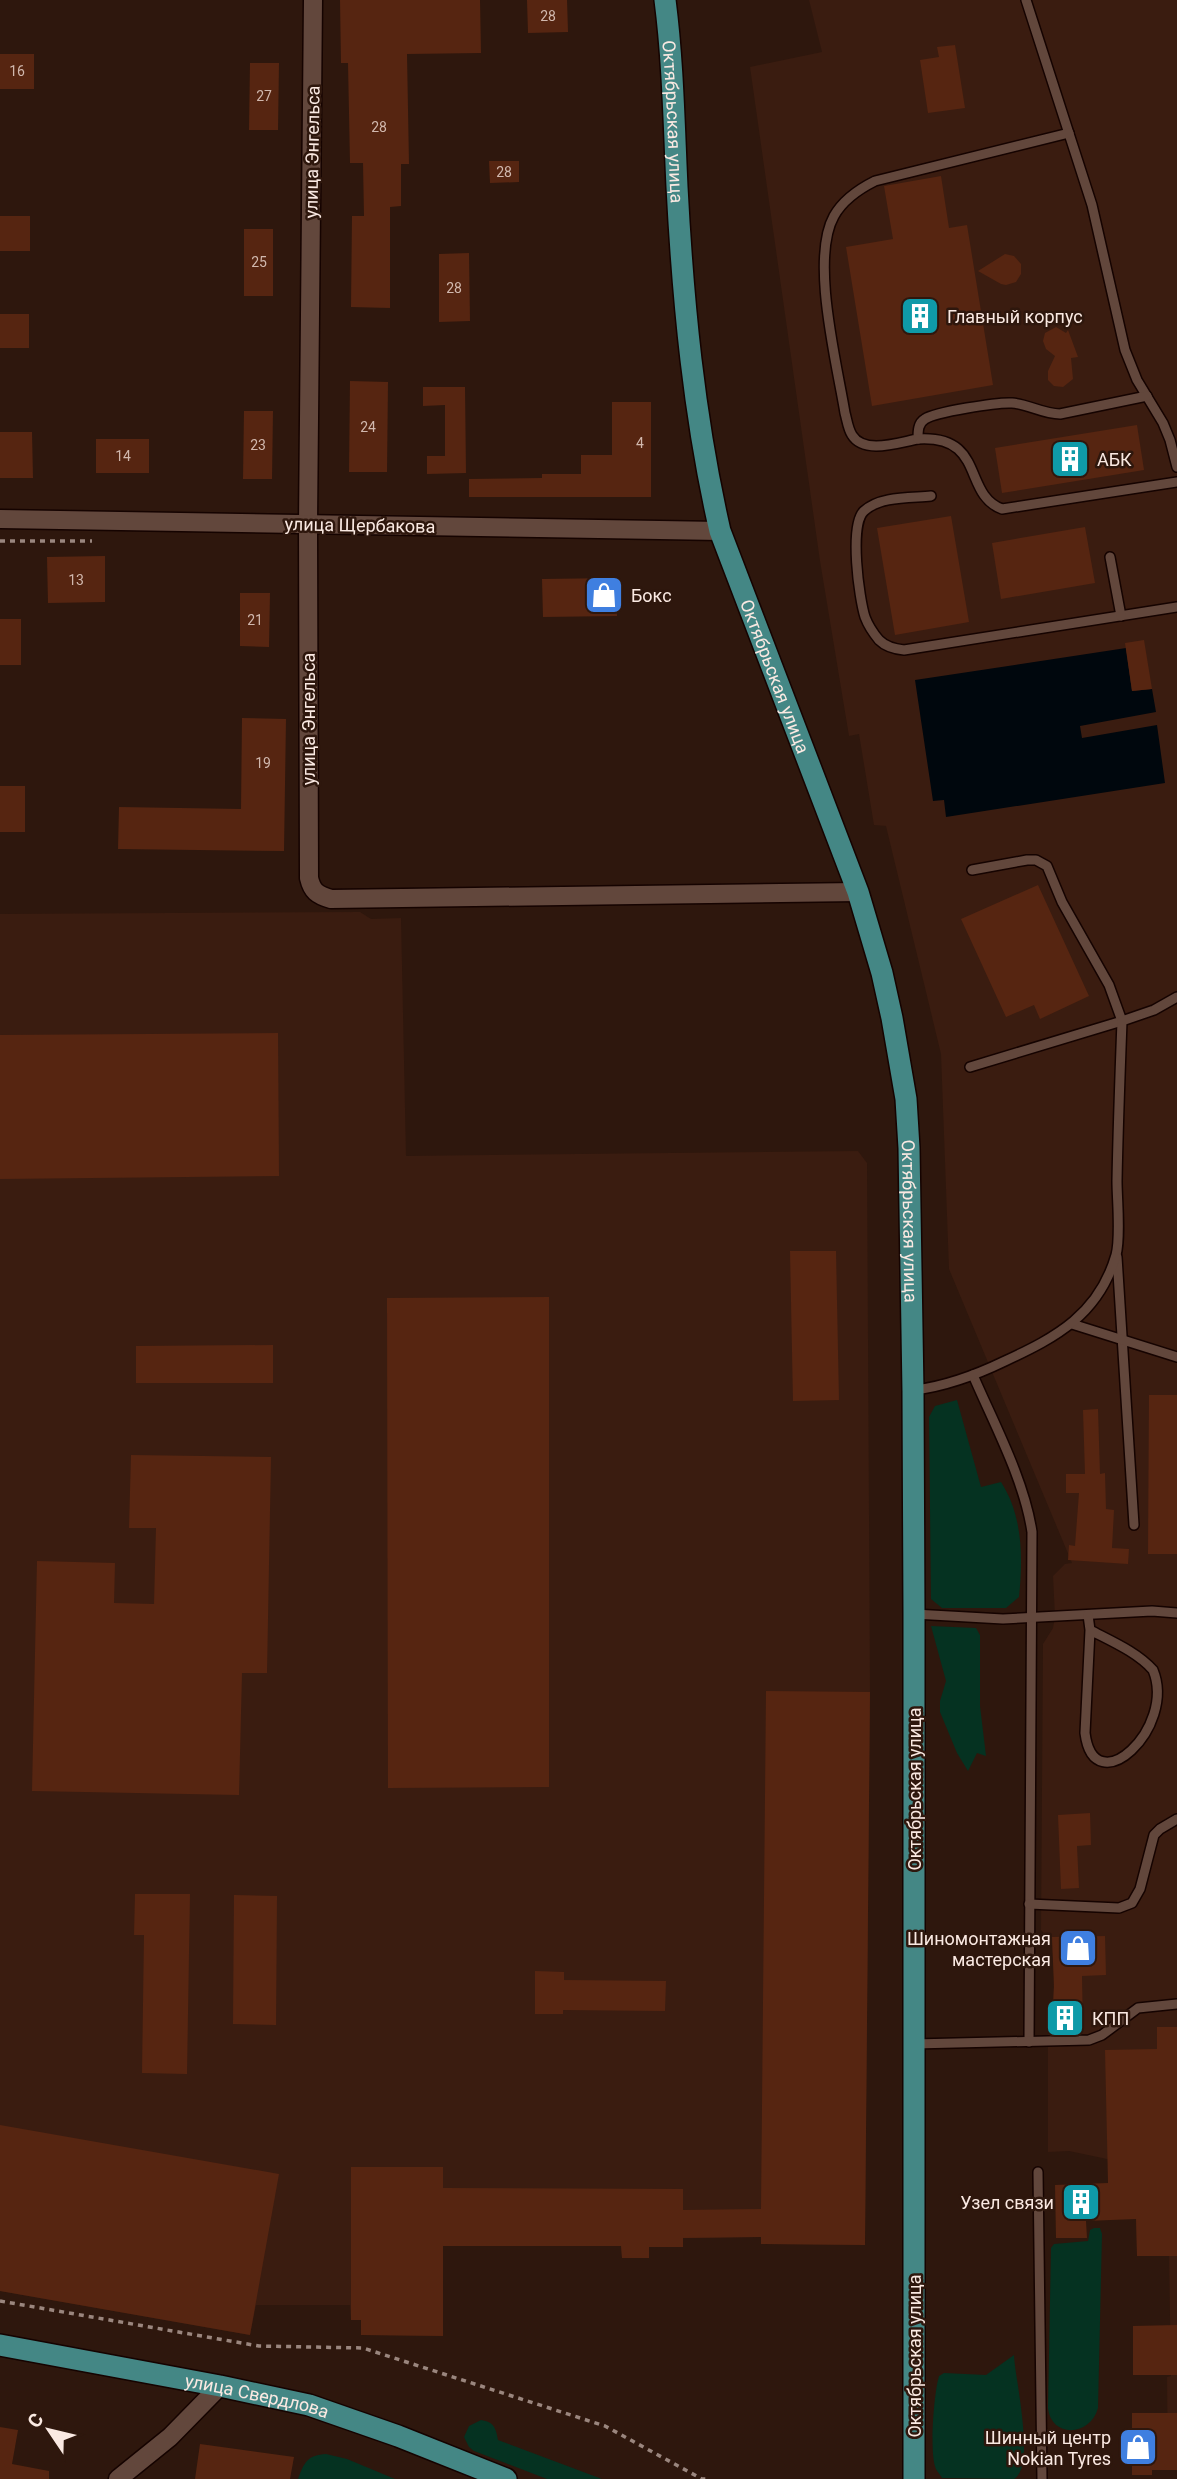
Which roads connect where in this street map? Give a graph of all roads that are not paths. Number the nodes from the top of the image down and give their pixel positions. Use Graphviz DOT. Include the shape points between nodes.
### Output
graph roads {
  1 [pos="313,0"];
  2 [pos="665,0"];
  3 [pos="1026,0"];
  4 [pos="1069,133"];
  5 [pos="1147,396"];
  6 [pos="918,439"];
  7 [pos="1177,467"];
  8 [pos="1177,482"];
  9 [pos="931,496"];
  10 [pos="0,519"];
  11 [pos="308,524"];
  12 [pos="720,531"];
  13 [pos="1110,557"];
  14 [pos="1177,607"];
  15 [pos="1121,616"];
  16 [pos="972,870"];
  17 [pos="858,892"];
  18 [pos="1177,997"];
  19 [pos="1122,1021"];
  20 [pos="970,1067"];
  21 [pos="1117,1252"];
  22 [pos="1072,1324"];
  23 [pos="1124,1340"];
  24 [pos="1177,1357"];
  25 [pos="973,1375"];
  26 [pos="913,1391"];
  27 [pos="1134,1525"];
  28 [pos="1177,1613"];
  29 [pos="914,1614"];
  30 [pos="1088,1615"];
  31 [pos="1030,1618"];
  32 [pos="1090,1630"];
  33 [pos="1166,1702"];
  34 [pos="1152,1742"];
  35 [pos="1177,1819"];
  36 [pos="1029,1904"];
  37 [pos="1177,2004"];
  38 [pos="1028,2042"];
  39 [pos="914,2043"];
  40 [pos="1038,2172"];
  41 [pos="0,2345"];
  42 [pos="220,2386"];
  43 [pos="118,2479"];
  44 [pos="506,2479"];
  45 [pos="914,2479"];
  46 [pos="1042,2479"];
  1 -- 11 [label="street, улица Энгельса"];
  2 -- 12 [label="main road, Октябрьская улица" via="689,344"];
  3 -- 4 [label="lane"];
  4 -- 5 [label="lane" via="1092,205 1125,350"];
  4 -- 6 [label="lane" via="875,181 841,205 834,216 825,248 824,283 850,432 869,446"];
  5 -- 6 [label="lane" via="1060,414 1000,403 925,418"];
  5 -- 7 [label="lane" via="1170,440"];
  6 -- 8 [label="lane" via="938,440 961,449 978,484 1002,509"];
  9 -- 15 [label="lane" via="884,501 859,516 856,562 865,617 886,646 904,650"];
  10 -- 11 [label="street, улица Щербакова"];
  11 -- 12 [label="street, улица Щербакова"];
  11 -- 17 [label="street, улица Энгельса" via="309,878 315,893 331,899"];
  12 -- 17 [label="main road, Октябрьская улица"];
  13 -- 15 [label="lane"];
  14 -- 15 [label="lane"];
  16 -- 19 [label="lane" via="1027,860 1047,866 1109,985"];
  17 -- 26 [label="main road, Октябрьская улица" via="892,1018 905,1099"];
  18 -- 19 [label="lane"];
  19 -- 20 [label="lane"];
  19 -- 21 [label="lane"];
  21 -- 22 [label="lane" via="1093,1302"];
  21 -- 23 [label="lane"];
  22 -- 23 [label="lane"];
  22 -- 25 [label="lane" via="1045,1343"];
  23 -- 24 [label="lane"];
  23 -- 27 [label="lane"];
  25 -- 26 [label="lane"];
  25 -- 31 [label="lane" via="1030,1516"];
  26 -- 29 [label="main road, Октябрьская улица"];
  28 -- 30 [label="lane"];
  29 -- 31 [label="lane"];
  29 -- 39 [label="main road, Октябрьская улица"];
  30 -- 31 [label="lane"];
  30 -- 32 [label="lane"];
  31 -- 36 [label="lane"];
  32 -- 33 [label="lane" via="1154,1671"];
  32 -- 34 [label="lane" via="1087,1747 1096,1758 1112,1763 1138,1755"];
  35 -- 36 [label="lane" via="1154,1835 1132,1903 1119,1908"];
  36 -- 38 [label="lane"];
  37 -- 38 [label="lane" via="1138,2008 1095,2038"];
  38 -- 39 [label="lane"];
  39 -- 45 [label="main road, Октябрьская улица"];
  40 -- 46 [label="lane"];
  41 -- 42 [label="main road, улица Свердлова"];
  42 -- 43 [label="street" via="170,2437"];
  42 -- 44 [label="main road, улица Свердлова" via="353,2419"];
}
